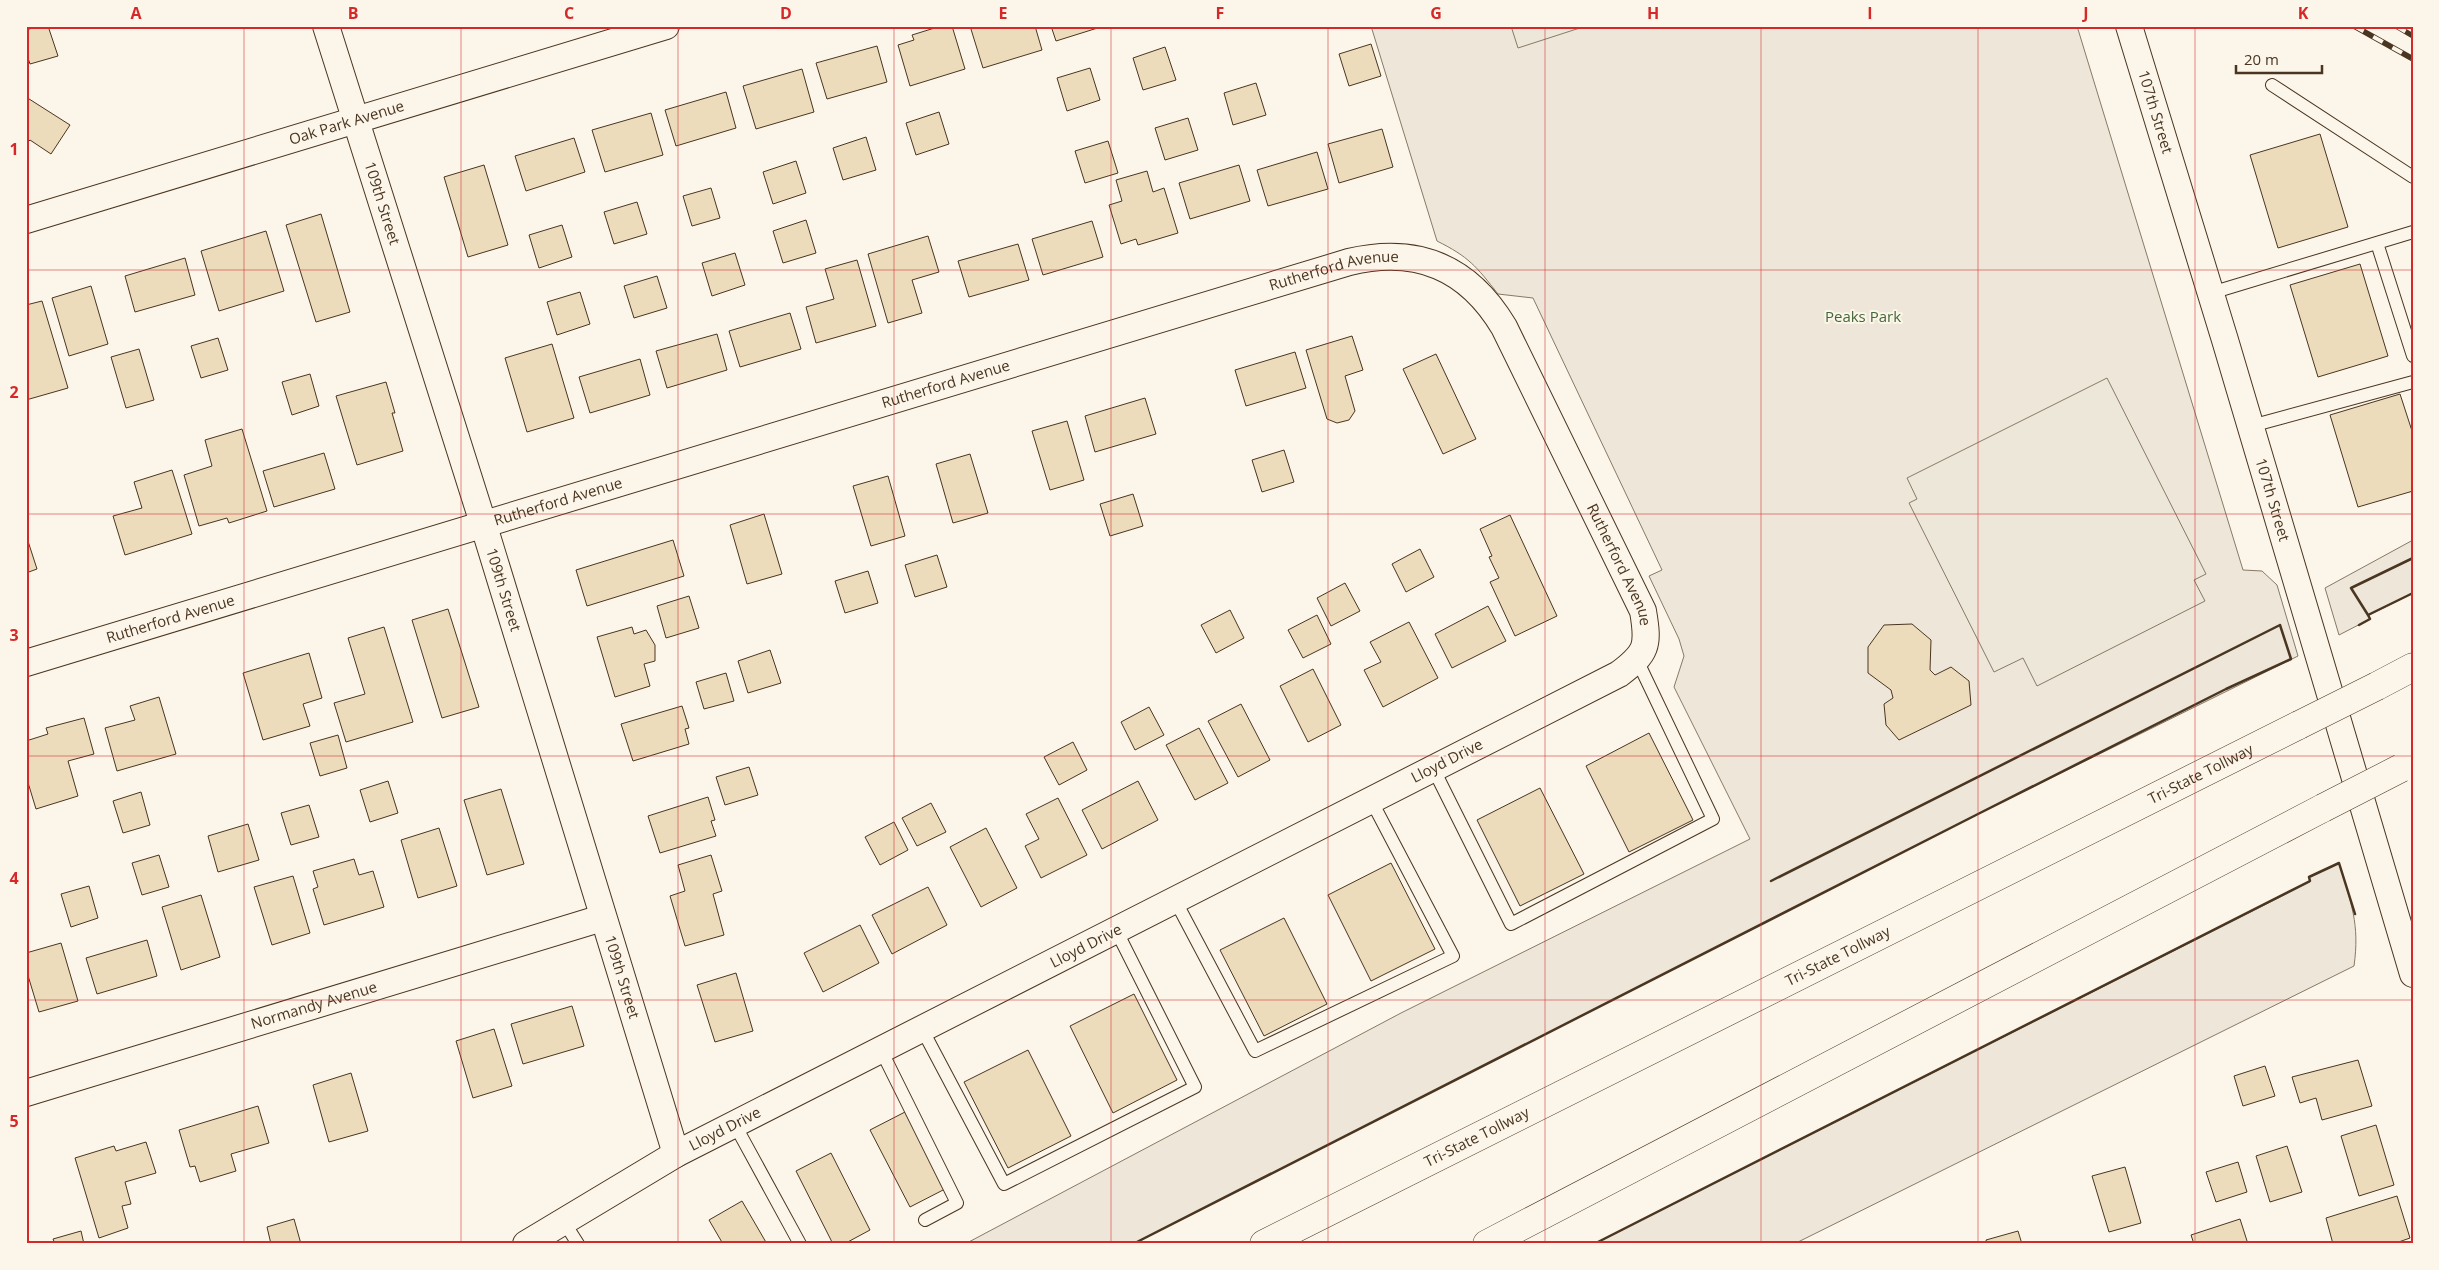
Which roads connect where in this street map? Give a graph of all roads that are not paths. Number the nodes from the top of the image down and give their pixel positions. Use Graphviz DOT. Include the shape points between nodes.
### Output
graph roads {
  1 [pos="326,26"];
  2 [pos="666,26"];
  3 [pos="2130,26"];
  4 [pos="2272,84"];
  5 [pos="355,120"];
  6 [pos="2413,177"];
  7 [pos="26,220"];
  8 [pos="2413,232"];
  9 [pos="2377,243"];
  10 [pos="2211,293"];
  11 [pos="2413,356"];
  12 [pos="2413,382"];
  13 [pos="2251,426"];
  14 [pos="483,523"];
  15 [pos="1641,655"];
  16 [pos="26,662"];
  17 [pos="2413,667"];
  18 [pos="2407,765"];
  19 [pos="1433,768"];
  20 [pos="1371,800"];
  21 [pos="1175,900"];
  22 [pos="602,918"];
  23 [pos="1116,930"];
  24 [pos="2413,974"];
  25 [pos="922,1029"];
  26 [pos="881,1050"];
  27 [pos="26,1093"];
  28 [pos="735,1125"];
  29 [pos="676,1154"];
  30 [pos="925,1220"];
  31 [pos="564,1222"];
  32 [pos="526,1244"];
  33 [pos="578,1244"];
  34 [pos="800,1244"];
  35 [pos="1264,1244"];
  36 [pos="1487,1244"];
  1 -- 5 [label="street, 109th Street"];
  2 -- 5 [label="street, Oak Park Avenue"];
  3 -- 10 [label="street, 107th Street"];
  4 -- 6 [label="lane"];
  5 -- 7 [label="street, Oak Park Avenue"];
  5 -- 14 [label="street, 109th Street"];
  8 -- 9 [label="lane"];
  9 -- 10 [label="lane"];
  9 -- 11 [label="lane"];
  10 -- 13 [label="street, 107th Street"];
  12 -- 13 [label="lane"];
  13 -- 24 [label="street, 107th Street"];
  14 -- 15 [label="street, Rutherford Avenue" via="1349,262 1402,256 1438,265 1468,282 1501,320 1643,611 1647,635"];
  14 -- 16 [label="street, Rutherford Avenue"];
  14 -- 22 [label="street, 109th Street"];
  15 -- 19 [label="street, Lloyd Drive" via="1619,674"];
  15 -- 19 [label="lane" via="1713,819 1511,924"];
  17 -- 35 [label="highway, Tri-State Tollway, bridge"];
  18 -- 36 [label="highway, bridge"];
  19 -- 20 [label="street, Lloyd Drive"];
  20 -- 21 [label="street, Lloyd Drive"];
  20 -- 21 [label="lane" via="1453,956 1255,1051"];
  21 -- 23 [label="street, Lloyd Drive"];
  22 -- 27 [label="street, Normandy Avenue"];
  22 -- 29 [label="street, 109th Street"];
  23 -- 25 [label="street, Lloyd Drive"];
  23 -- 25 [label="lane" via="1195,1086 1004,1184"];
  25 -- 26 [label="street, Lloyd Drive"];
  26 -- 28 [label="street, Lloyd Drive"];
  26 -- 30 [label="lane" via="957,1203"];
  28 -- 29 [label="street, Lloyd Drive"];
  28 -- 34 [label="lane"];
  29 -- 31 [label="street, Lloyd Drive"];
  31 -- 32 [label="street, Lloyd Drive"];
  31 -- 33 [label="lane"];
}
